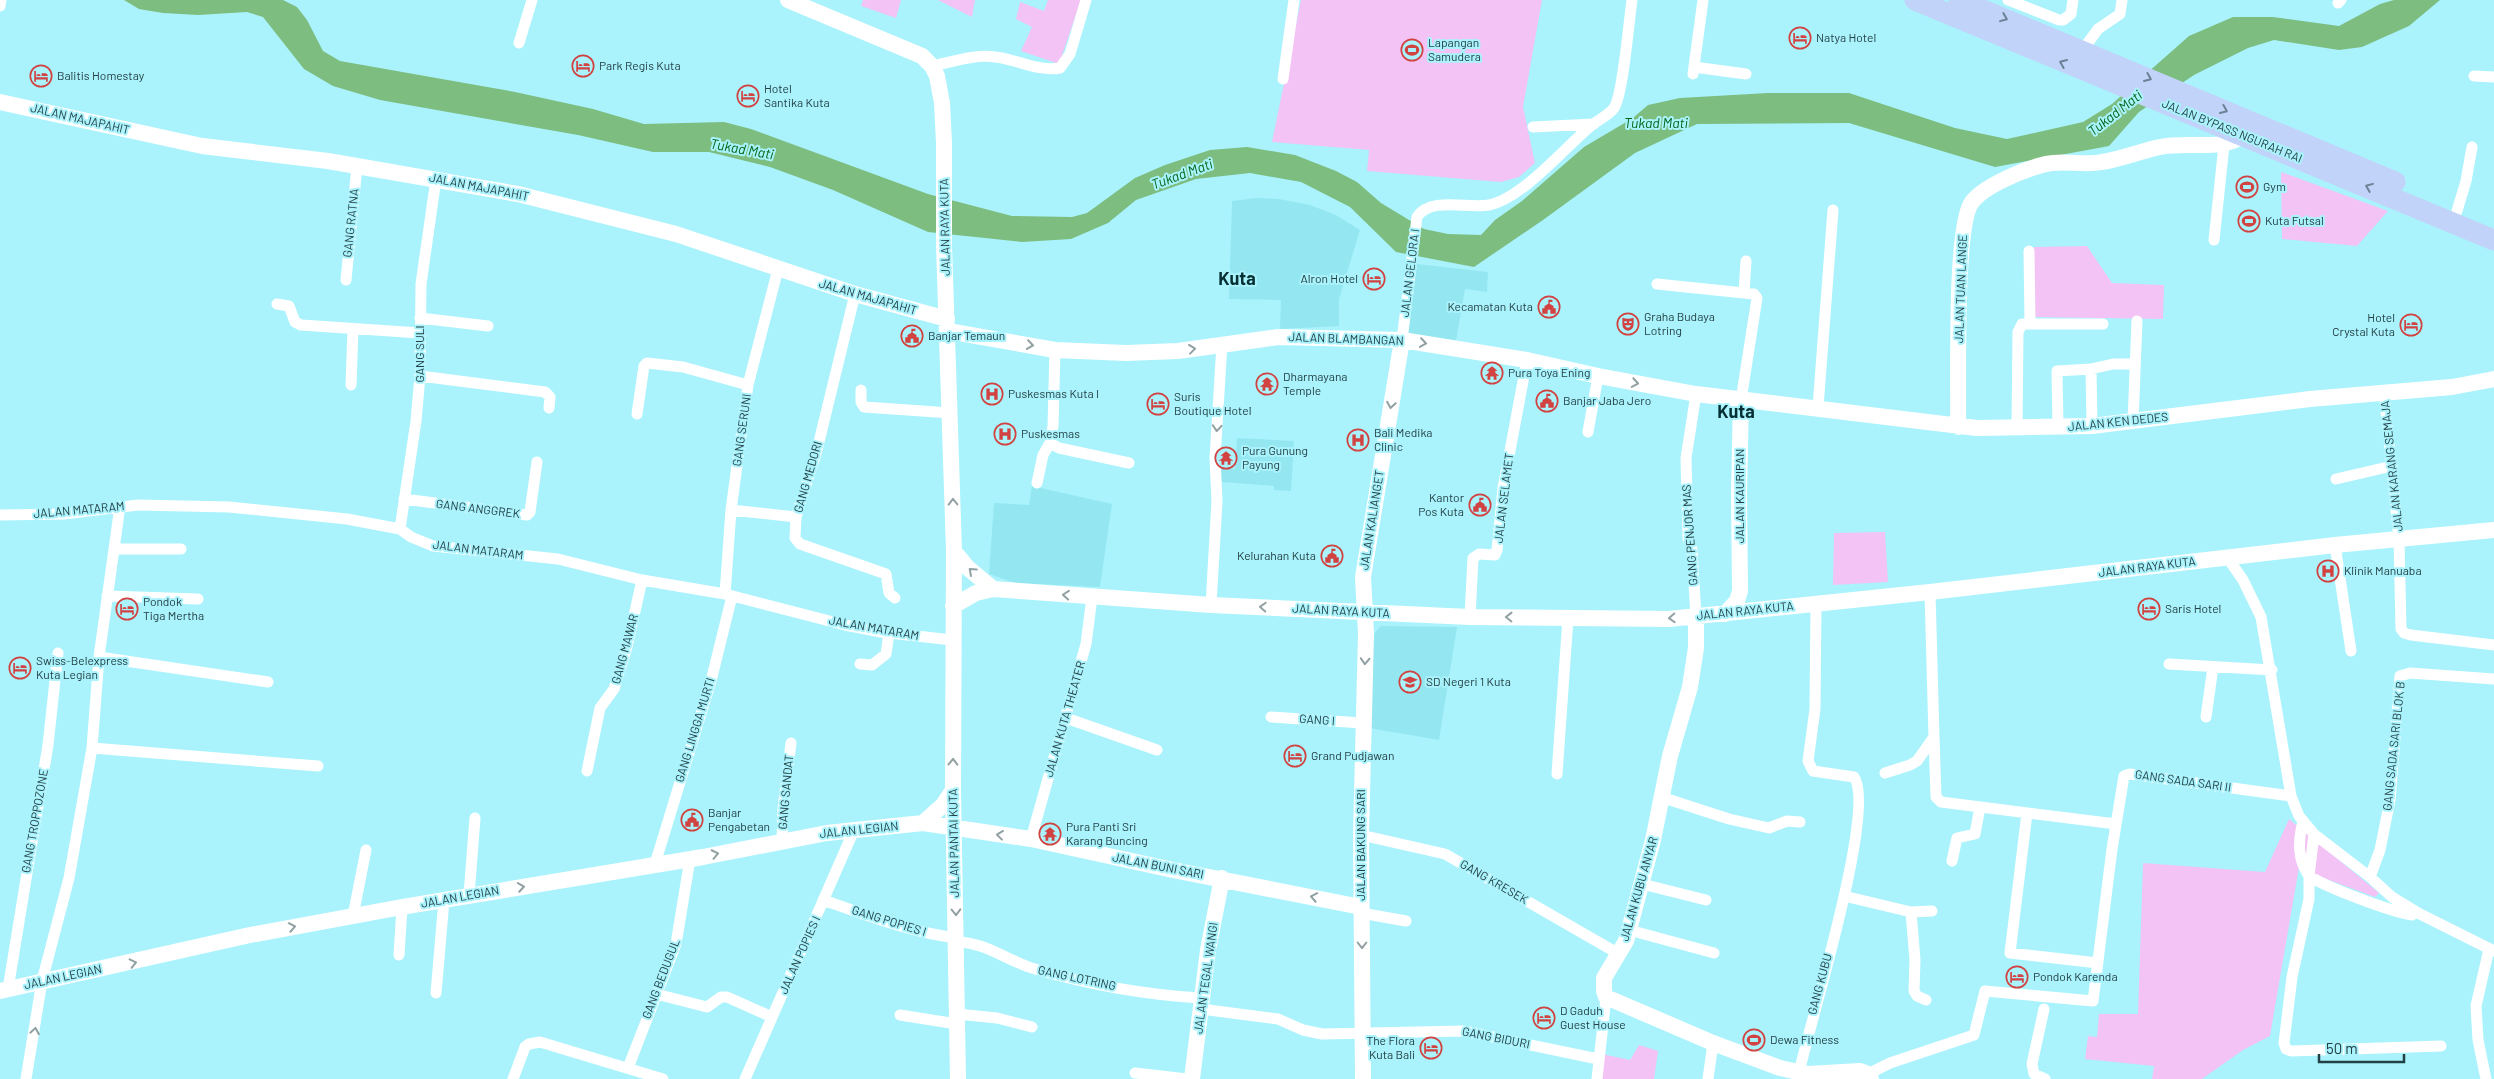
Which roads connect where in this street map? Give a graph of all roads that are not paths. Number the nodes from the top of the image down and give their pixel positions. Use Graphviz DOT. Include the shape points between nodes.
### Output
graph roads {
  1 [pos="1,0"];
  2 [pos="532,0"];
  3 [pos="788,0"];
  4 [pos="1086,0"];
  5 [pos="1294,0"];
  6 [pos="1632,0"];
  7 [pos="1703,0"];
  8 [pos="1915,0"];
  9 [pos="1959,0"];
  10 [pos="2008,0"];
  11 [pos="2073,0"];
  12 [pos="2122,0"];
  13 [pos="0,6"];
  14 [pos="518,42"];
  15 [pos="2082,51"];
  16 [pos="932,66"];
  17 [pos="2113,73"];
  18 [pos="1746,74"];
  19 [pos="2474,76"];
  20 [pos="2494,77"];
  21 [pos="1284,79"];
  22 [pos="2175,99"];
  23 [pos="0,102"];
  24 [pos="1594,124"];
  25 [pos="1533,127"];
  26 [pos="2245,135"];
  27 [pos="2224,145"];
  28 [pos="2472,147"];
  29 [pos="2299,149"];
  30 [pos="357,166"];
  31 [pos="436,179"];
  32 [pos="1833,210"];
  33 [pos="2457,210"];
  34 [pos="2494,224"];
  35 [pos="2214,240"];
  36 [pos="2494,240"];
  37 [pos="2029,251"];
  38 [pos="1746,261"];
  39 [pos="778,269"];
  40 [pos="346,280"];
  41 [pos="1657,284"];
  42 [pos="1744,293"];
  43 [pos="855,294"];
  44 [pos="277,304"];
  45 [pos="420,318"];
  46 [pos="2137,321"];
  47 [pos="2030,323"];
  48 [pos="2103,324"];
  49 [pos="947,325"];
  50 [pos="488,326"];
  51 [pos="353,329"];
  52 [pos="420,333"];
  53 [pos="1402,340"];
  54 [pos="1222,344"];
  55 [pos="1055,350"];
  56 [pos="1527,360"];
  57 [pos="2135,364"];
  58 [pos="2091,369"];
  59 [pos="420,376"];
  60 [pos="1598,376"];
  61 [pos="2494,379"];
  62 [pos="351,385"];
  63 [pos="748,385"];
  64 [pos="861,390"];
  65 [pos="2384,392"];
  66 [pos="1696,394"];
  67 [pos="1742,400"];
  68 [pos="549,408"];
  69 [pos="1818,408"];
  70 [pos="951,413"];
  71 [pos="636,414"];
  72 [pos="2133,422"];
  73 [pos="1958,426"];
  74 [pos="2092,426"];
  75 [pos="2017,428"];
  76 [pos="2058,428"];
  77 [pos="1588,432"];
  78 [pos="1050,443"];
  79 [pos="537,462"];
  80 [pos="1130,463"];
  81 [pos="2392,466"];
  82 [pos="2336,479"];
  83 [pos="1037,483"];
  84 [pos="404,499"];
  85 [pos="120,506"];
  86 [pos="731,510"];
  87 [pos="0,515"];
  88 [pos="796,517"];
  89 [pos="400,529"];
  90 [pos="2494,530"];
  91 [pos="2399,539"];
  92 [pos="2336,545"];
  93 [pos="115,549"];
  94 [pos="181,549"];
  95 [pos="954,551"];
  96 [pos="2227,557"];
  97 [pos="642,580"];
  98 [pos="993,589"];
  99 [pos="1740,591"];
  100 [pos="1930,592"];
  101 [pos="728,595"];
  102 [pos="107,596"];
  103 [pos="1092,597"];
  104 [pos="895,598"];
  105 [pos="198,599"];
  106 [pos="1816,602"];
  107 [pos="1212,605"];
  108 [pos="952,606"];
  109 [pos="1755,611"];
  110 [pos="1364,612"];
  111 [pos="1725,614"];
  112 [pos="1470,617"];
  113 [pos="1696,617"];
  114 [pos="1568,618"];
  115 [pos="889,633"];
  116 [pos="952,640"];
  117 [pos="2494,645"];
  118 [pos="2352,651"];
  119 [pos="58,653"];
  120 [pos="99,657"];
  121 [pos="860,664"];
  122 [pos="2169,664"];
  123 [pos="2213,667"];
  124 [pos="2272,670"];
  125 [pos="2494,680"];
  126 [pos="268,682"];
  127 [pos="1271,717"];
  128 [pos="2206,717"];
  129 [pos="1066,718"];
  130 [pos="1362,723"];
  131 [pos="1934,737"];
  132 [pos="791,743"];
  133 [pos="92,748"];
  134 [pos="1157,750"];
  135 [pos="318,766"];
  136 [pos="587,771"];
  137 [pos="1885,773"];
  138 [pos="1556,774"];
  139 [pos="953,790"];
  140 [pos="2292,796"];
  141 [pos="1661,797"];
  142 [pos="1980,807"];
  143 [pos="2027,813"];
  144 [pos="475,818"];
  145 [pos="2302,821"];
  146 [pos="1800,822"];
  147 [pos="923,823"];
  148 [pos="2116,824"];
  149 [pos="954,828"];
  150 [pos="854,830"];
  151 [pos="2314,834"];
  152 [pos="1360,835"];
  153 [pos="1031,839"];
  154 [pos="782,841"];
  155 [pos="366,850"];
  156 [pos="690,859"];
  157 [pos="1952,861"];
  158 [pos="654,864"];
  159 [pos="2309,876"];
  160 [pos="2370,877"];
  161 [pos="1222,878"];
  162 [pos="1642,884"];
  163 [pos="469,895"];
  164 [pos="1844,896"];
  165 [pos="444,900"];
  166 [pos="823,900"];
  167 [pos="1706,900"];
  168 [pos="402,907"];
  169 [pos="1361,910"];
  170 [pos="1911,912"];
  171 [pos="1932,912"];
  172 [pos="2418,913"];
  173 [pos="353,916"];
  174 [pos="1406,921"];
  175 [pos="1629,930"];
  176 [pos="956,940"];
  177 [pos="2491,950"];
  178 [pos="1714,953"];
  179 [pos="1619,954"];
  180 [pos="399,956"];
  181 [pos="6,963"];
  182 [pos="2098,964"];
  183 [pos="42,981"];
  184 [pos="4,990"];
  185 [pos="436,993"];
  186 [pos="656,994"];
  187 [pos="1606,997"];
  188 [pos="1926,1000"];
  189 [pos="1201,1004"];
  190 [pos="2044,1009"];
  191 [pos="900,1015"];
  192 [pos="772,1017"];
  193 [pos="957,1019"];
  194 [pos="1032,1027"];
  195 [pos="1362,1032"];
  196 [pos="1713,1043"];
  197 [pos="2441,1046"];
  198 [pos="1598,1059"];
  199 [pos="628,1068"];
  200 [pos="1135,1073"];
  201 [pos="1799,1073"];
  202 [pos="1870,1077"];
  203 [pos="26,1079"];
  204 [pos="513,1079"];
  205 [pos="662,1079"];
  206 [pos="745,1079"];
  207 [pos="958,1079"];
  208 [pos="1187,1079"];
  209 [pos="1192,1079"];
  210 [pos="1363,1079"];
  211 [pos="1597,1079"];
  212 [pos="1708,1079"];
  213 [pos="2045,1079"];
  214 [pos="2486,1079"];
  1 -- 13 [label="street"];
  2 -- 14 [label="street"];
  3 -- 16 [label="main road" via="912,51"];
  4 -- 16 [label="street" via="1070,54 1060,68 1037,67 994,57"];
  5 -- 21 [label="street"];
  6 -- 24 [label="street, JALAN GELORA I" via="1616,103 1610,113"];
  7 -- 18 [label="street" via="1694,71"];
  17 -- 8 [label="highway, JALAN BYPASS NGURAH RAI, one-way"];
  9 -- 15 [label="highway, JALAN BYPASS NGURAH RAI, one-way"];
  10 -- 11 [label="street" via="2063,20 2070,14"];
  12 -- 15 [label="street" via="2120,14 2098,29"];
  15 -- 17 [label="highway, JALAN BYPASS NGURAH RAI"];
  16 -- 49 [label="main road, JALAN RAYA KUTA" via="942,103"];
  17 -- 22 [label="highway, JALAN BYPASS NGURAH RAI"];
  19 -- 20 [label="street"];
  22 -- 26 [label="highway, JALAN BYPASS NGURAH RAI"];
  22 -- 29 [label="highway, JALAN BYPASS NGURAH RAI, one-way"];
  23 -- 30 [label="main road, JALAN MAJAPAHIT" via="202,146"];
  24 -- 25 [label="street"];
  24 -- 53 [label="street, JALAN GELORA I" via="1534,178 1492,205 1430,206 1417,217"];
  26 -- 27 [label="main road, JALAN TUAN LANGE"];
  26 -- 29 [label="highway, JALAN BYPASS NGURAH RAI"];
  27 -- 35 [label="street"];
  27 -- 73 [label="main road, JALAN TUAN LANGE" via="2172,145 2102,162 2041,165 1999,183 1972,201 1964,225 1961,257"];
  28 -- 33 [label="street"];
  29 -- 33 [label="highway, JALAN BYPASS NGURAH RAI"];
  36 -- 29 [label="highway, JALAN BYPASS NGURAH RAI, one-way"];
  30 -- 31 [label="main road, JALAN MAJAPAHIT"];
  30 -- 40 [label="street, GANG RATNA"];
  31 -- 39 [label="main road, JALAN MAJAPAHIT" via="518,194 644,224"];
  31 -- 45 [label="street, GANG SULI" via="425,252"];
  32 -- 69 [label="street"];
  33 -- 34 [label="highway, JALAN BYPASS NGURAH RAI"];
  37 -- 47 [label="street"];
  38 -- 42 [label="street"];
  39 -- 43 [label="main road, JALAN MAJAPAHIT"];
  39 -- 63 [label="street, GANG SERUNI"];
  41 -- 42 [label="street"];
  42 -- 67 [label="street" via="1754,294 1757,298"];
  43 -- 49 [label="main road, JALAN MAJAPAHIT"];
  43 -- 88 [label="street, GANG MEDORI" via="817,450"];
  44 -- 51 [label="street" via="289,306 295,322 301,325"];
  45 -- 50 [label="street"];
  45 -- 52 [label="street, GANG SULI"];
  46 -- 57 [label="street"];
  47 -- 48 [label="street"];
  47 -- 75 [label="street" via="2022,324 2018,332"];
  49 -- 55 [label="main road, JALAN BLAMBANGAN, one-way"];
  49 -- 70 [label="main road, JALAN RAYA KUTA"];
  51 -- 52 [label="street"];
  51 -- 62 [label="street"];
  52 -- 59 [label="street, GANG SULI"];
  53 -- 54 [label="main road, JALAN BLAMBANGAN" via="1299,336"];
  53 -- 56 [label="main road, JALAN BLAMBANGAN, one-way"];
  53 -- 110 [label="main road, JALAN KALIANGET, one-way" via="1366,552"];
  55 -- 54 [label="main road, JALAN BLAMBANGAN, one-way" via="1135,353"];
  54 -- 107 [label="street, one-way" via="1215,458 1217,501"];
  55 -- 78 [label="street"];
  56 -- 60 [label="main road, JALAN BLAMBANGAN"];
  56 -- 112 [label="street, JALAN SELAMET" via="1503,488 1498,550 1495,555 1479,554 1473,558"];
  57 -- 58 [label="street"];
  57 -- 72 [label="street"];
  58 -- 74 [label="street"];
  58 -- 76 [label="street" via="2058,371"];
  59 -- 68 [label="street" via="545,392 550,397"];
  59 -- 84 [label="street, GANG SULI"];
  60 -- 66 [label="main road, JALAN BLAMBANGAN, one-way"];
  60 -- 77 [label="street"];
  61 -- 65 [label="main road, JALAN KEN DEDES" via="2452,387"];
  63 -- 71 [label="street" via="684,367 647,363"];
  63 -- 86 [label="street, GANG SERUNI"];
  64 -- 70 [label="street" via="864,407"];
  65 -- 72 [label="main road, JALAN KEN DEDES"];
  65 -- 81 [label="street, JALAN KARANG SEMAJA"];
  66 -- 67 [label="main road, JALAN BLAMBANGAN"];
  66 -- 113 [label="street, GANG PENJOR MAS" via="1686,458 1688,538 1692,550"];
  67 -- 69 [label="main road, JALAN KEN DEDES"];
  67 -- 99 [label="main road, JALAN KAURIPAN"];
  69 -- 73 [label="main road, JALAN KEN DEDES"];
  95 -- 70 [label="main road, JALAN RAYA KUTA, one-way"];
  72 -- 74 [label="main road, JALAN KEN DEDES"];
  73 -- 75 [label="main road, JALAN KEN DEDES"];
  74 -- 76 [label="main road, JALAN KEN DEDES"];
  75 -- 76 [label="main road, JALAN KEN DEDES"];
  78 -- 80 [label="street" via="1059,448"];
  78 -- 83 [label="street" via="1042,455"];
  79 -- 84 [label="street, GANG ANGGREK" via="530,512 526,515"];
  81 -- 82 [label="street"];
  81 -- 91 [label="street, JALAN KARANG SEMAJA"];
  84 -- 89 [label="street, GANG SULI"];
  85 -- 87 [label="street, JALAN MATARAM" via="64,514"];
  85 -- 89 [label="street, JALAN MATARAM" via="229,507 348,519"];
  85 -- 93 [label="street"];
  86 -- 88 [label="street"];
  86 -- 101 [label="street, GANG SERUNI"];
  88 -- 104 [label="street, GANG MEDORI" via="797,542 884,573 889,593"];
  89 -- 97 [label="street, JALAN MATARAM" via="433,546 558,559"];
  90 -- 91 [label="main road, JALAN RAYA KUTA"];
  91 -- 92 [label="main road, JALAN RAYA KUTA"];
  91 -- 117 [label="street, JALAN KARANG SEMAJA" via="2400,624 2404,633"];
  92 -- 96 [label="main road, JALAN RAYA KUTA"];
  92 -- 118 [label="street"];
  93 -- 94 [label="street"];
  93 -- 102 [label="street"];
  98 -- 95 [label="main road, one-way"];
  95 -- 108 [label="main road, JALAN RAYA KUTA"];
  96 -- 100 [label="main road, JALAN RAYA KUTA"];
  96 -- 124 [label="street" via="2243,580 2261,617"];
  97 -- 101 [label="street, JALAN MATARAM"];
  97 -- 136 [label="street, GANG MAWAR" via="614,689 600,708"];
  103 -- 98 [label="main road, JALAN RAYA KUTA, one-way"];
  98 -- 108 [label="main road, JALAN RAYA KUTA" via="976,593"];
  99 -- 109 [label="main road"];
  99 -- 111 [label="main road" via="1737,601"];
  100 -- 106 [label="main road, JALAN RAYA KUTA"];
  100 -- 131 [label="street"];
  101 -- 115 [label="street, JALAN MATARAM"];
  101 -- 158 [label="street, GANG LINGGA MURTI" via="711,681"];
  102 -- 105 [label="street"];
  102 -- 120 [label="street"];
  103 -- 107 [label="main road, JALAN RAYA KUTA"];
  103 -- 129 [label="street, JALAN KUTA THEATER" via="1086,644"];
  106 -- 109 [label="main road, JALAN RAYA KUTA"];
  106 -- 164 [label="street, GANG KUBU" via="1810,767 1817,772 1854,777 1857,785 1856,843"];
  110 -- 107 [label="main road, JALAN RAYA KUTA, one-way"];
  108 -- 116 [label="main road, JALAN PANTAI KUTA"];
  109 -- 111 [label="main road, JALAN RAYA KUTA"];
  110 -- 112 [label="main road, JALAN RAYA KUTA"];
  110 -- 130 [label="main road, JALAN BAKUNG SARI, one-way"];
  111 -- 113 [label="main road, JALAN RAYA KUTA"];
  114 -- 112 [label="main road, JALAN RAYA KUTA, one-way"];
  113 -- 114 [label="main road, JALAN RAYA KUTA, one-way"];
  113 -- 141 [label="main road, JALAN KUBU ANYAR" via="1693,674"];
  114 -- 138 [label="street"];
  115 -- 116 [label="street, JALAN MATARAM"];
  115 -- 121 [label="street" via="886,654 872,665"];
  139 -- 116 [label="main road, JALAN PANTAI KUTA, one-way"];
  119 -- 181 [label="street, GANG TROPPOZONE" via="36,829"];
  120 -- 126 [label="street"];
  120 -- 133 [label="street"];
  122 -- 123 [label="street"];
  123 -- 124 [label="street"];
  123 -- 128 [label="street"];
  124 -- 140 [label="street" via="2275,708"];
  125 -- 160 [label="street, GANG SADA SARI BLOK B" via="2410,673 2400,676 2390,800 2380,850"];
  127 -- 130 [label="street, GANG I"];
  129 -- 134 [label="street"];
  129 -- 153 [label="street, JALAN KUTA THEATER"];
  130 -- 152 [label="main road, JALAN BAKUNG SARI"];
  131 -- 137 [label="street" via="1917,761"];
  131 -- 142 [label="street" via="1936,797 1941,802"];
  132 -- 154 [label="street, GANG SANDAT" via="782,809"];
  133 -- 135 [label="street"];
  133 -- 183 [label="street" via="69,878"];
  139 -- 147 [label="main road" via="943,805"];
  139 -- 149 [label="main road, JALAN PANTAI KUTA"];
  140 -- 145 [label="street"];
  140 -- 148 [label="street, GANG SADA SARI II" via="2127,774 2123,780"];
  141 -- 146 [label="street" via="1769,828 1787,821"];
  141 -- 162 [label="main road, JALAN KUBU ANYAR"];
  142 -- 143 [label="street"];
  142 -- 157 [label="street" via="1975,834 1957,838"];
  143 -- 148 [label="street"];
  143 -- 182 [label="street" via="2010,953"];
  144 -- 163 [label="street"];
  145 -- 151 [label="street"];
  145 -- 159 [label="street" via="2299,850"];
  147 -- 149 [label="main road, JALAN LEGIAN"];
  147 -- 150 [label="main road, JALAN LEGIAN"];
  148 -- 182 [label="street, GANG SADA SARI II"];
  153 -- 149 [label="main road, JALAN BUNI SARI, one-way"];
  149 -- 176 [label="main road, JALAN PANTAI KUTA, one-way"];
  150 -- 154 [label="main road, JALAN LEGIAN"];
  150 -- 166 [label="street, JALAN POPIES I"];
  151 -- 159 [label="street"];
  151 -- 160 [label="street"];
  152 -- 169 [label="main road, JALAN BAKUNG SARI"];
  152 -- 179 [label="street, GANG KRESEK" via="1445,854"];
  153 -- 161 [label="main road, JALAN BUNI SARI"];
  156 -- 154 [label="main road, JALAN LEGIAN, one-way"];
  155 -- 173 [label="street"];
  156 -- 158 [label="main road, JALAN LEGIAN"];
  156 -- 186 [label="street, GANG BEDUGUL" via="678,938"];
  163 -- 158 [label="main road, JALAN LEGIAN, one-way"];
  159 -- 172 [label="street" via="2405,913"];
  159 -- 197 [label="street" via="2308,899 2284,1030 2286,1049"];
  160 -- 172 [label="street" via="2392,897"];
  169 -- 161 [label="main road, JALAN BUNI SARI, one-way"];
  161 -- 189 [label="main road, JALAN TEGAL WANGI"];
  162 -- 167 [label="street"];
  162 -- 175 [label="main road, JALAN KUBU ANYAR"];
  163 -- 165 [label="main road, JALAN LEGIAN"];
  164 -- 170 [label="street"];
  164 -- 201 [label="street, GANG KUBU"];
  165 -- 168 [label="main road, JALAN LEGIAN"];
  165 -- 185 [label="street"];
  166 -- 176 [label="street, GANG POPIES I" via="890,924"];
  166 -- 192 [label="street, JALAN POPIES I"];
  168 -- 173 [label="main road, JALAN LEGIAN"];
  168 -- 180 [label="street"];
  169 -- 174 [label="street"];
  169 -- 195 [label="main road, JALAN BAKUNG SARI, one-way"];
  170 -- 171 [label="street"];
  170 -- 188 [label="street" via="1914,991"];
  172 -- 177 [label="street"];
  183 -- 173 [label="main road, JALAN LEGIAN, one-way"];
  175 -- 178 [label="street"];
  175 -- 179 [label="main road, JALAN KUBU ANYAR"];
  176 -- 189 [label="street, GANG LOTRING" via="978,944 1047,972"];
  176 -- 193 [label="main road, JALAN PANTAI KUTA"];
  177 -- 214 [label="street" via="2478,993 2476,1013"];
  179 -- 187 [label="main road, JALAN KUBU ANYAR" via="1604,978"];
  181 -- 184 [label="street, GANG TROPPOZONE"];
  182 -- 202 [label="street, GANG SADA SARI II" via="2092,1002 1985,991 1974,1035 1890,1063"];
  183 -- 184 [label="main road, JALAN LEGIAN"];
  203 -- 183 [label="street, one-way"];
  186 -- 192 [label="street" via="707,1006 727,997"];
  186 -- 199 [label="street, GANG BEDUGUL"];
  187 -- 196 [label="main road"];
  187 -- 198 [label="street"];
  189 -- 195 [label="street" via="1278,1019 1322,1034"];
  189 -- 209 [label="main road, JALAN TEGAL WANGI"];
  190 -- 213 [label="street" via="2032,1064 2034,1074"];
  191 -- 193 [label="street"];
  192 -- 206 [label="street, JALAN POPIES I"];
  193 -- 194 [label="street" via="997,1018"];
  193 -- 207 [label="main road, JALAN PANTAI KUTA"];
  195 -- 198 [label="street, GANG BIDURI" via="1464,1031"];
  195 -- 210 [label="main road, JALAN BAKUNG SARI"];
  196 -- 201 [label="main road"];
  196 -- 212 [label="street"];
  198 -- 211 [label="street"];
  199 -- 204 [label="street" via="535,1042 525,1047"];
  199 -- 205 [label="street"];
  200 -- 208 [label="street"];
  201 -- 202 [label="main road" via="1856,1070"];
}
